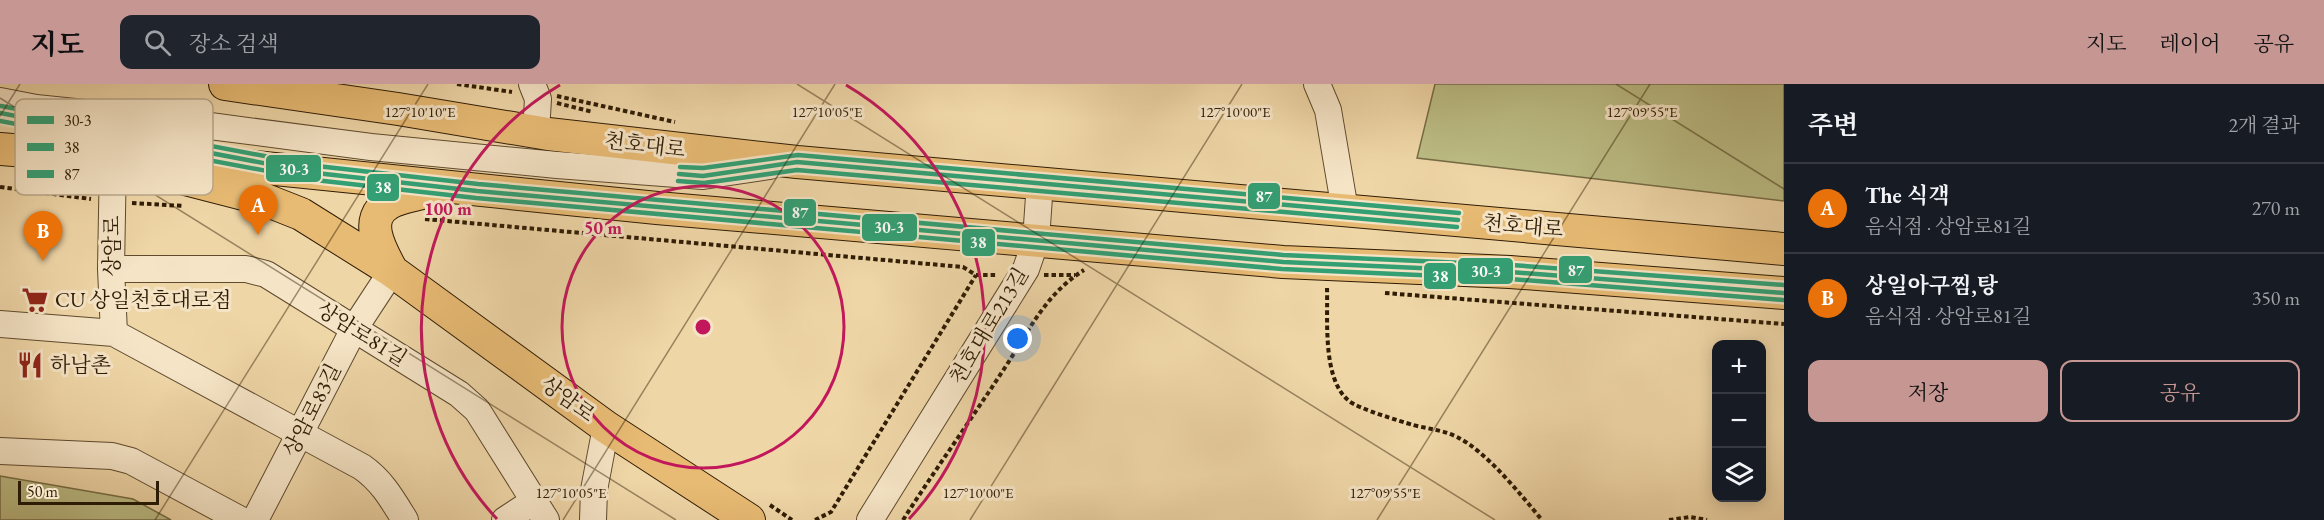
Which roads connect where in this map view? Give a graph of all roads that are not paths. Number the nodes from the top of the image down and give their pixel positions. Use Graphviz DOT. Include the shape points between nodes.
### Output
graph roads {
  1 [pos="225,84"];
  2 [pos="1317,84"];
  3 [pos="298,88"];
  4 [pos="543,90"];
  5 [pos="0,101"];
  6 [pos="15,104"];
  7 [pos="0,113"];
  8 [pos="15,116"];
  9 [pos="213,126"];
  10 [pos="536,132"];
  11 [pos="0,149"];
  12 [pos="15,150"];
  13 [pos="213,153"];
  14 [pos="797,162"];
  15 [pos="213,163"];
  16 [pos="316,173"];
  17 [pos="1040,182"];
  18 [pos="445,186"];
  19 [pos="213,187"];
  20 [pos="112,195"];
  21 [pos="1345,210"];
  22 [pos="1036,240"];
  23 [pos="1784,249"];
  24 [pos="111,269"];
  25 [pos="392,271"];
  26 [pos="1784,293"];
  27 [pos="0,324"];
  28 [pos="354,329"];
  29 [pos="114,333"];
  30 [pos="606,427"];
  31 [pos="300,433"];
  32 [pos="0,451"];
  33 [pos="540,511"];
  34 [pos="241,520"];
  35 [pos="255,520"];
  36 [pos="405,520"];
  37 [pos="505,520"];
  38 [pos="593,520"];
  39 [pos="749,520"];
  40 [pos="870,520"];
  1 -- 3 [label="main road, 천호대로"];
  2 -- 21 [label="street" via="1328,110"];
  3 -- 10 [label="main road, 천호대로"];
  4 -- 10 [label="street" via="538,99"];
  5 -- 6 [label="street"];
  7 -- 8 [label="street"];
  9 -- 14 [label="street" via="371,147 703,176"];
  10 -- 14 [label="main road, 천호대로"];
  11 -- 12 [label="main road"];
  13 -- 16 [label="street"];
  14 -- 17 [label="main road, 천호대로"];
  15 -- 16 [label="main road"];
  16 -- 18 [label="main road"];
  17 -- 21 [label="main road, 천호대로"];
  17 -- 22 [label="street, 천호대로213길"];
  18 -- 22 [label="main road"];
  18 -- 25 [label="main road" via="388,204 378,215 374,228 378,244"];
  19 -- 25 [label="main road, 상암로" via="263,199 301,214"];
  20 -- 24 [label="street, 상암로"];
  21 -- 23 [label="main road, 천호대로"];
  22 -- 26 [label="main road" via="1327,282 1510,272"];
  22 -- 40 [label="street, 천호대로213길" via="1026,269"];
  24 -- 28 [label="street, 상암로81길" via="246,269 266,274"];
  24 -- 29 [label="street, 상암로"];
  25 -- 28 [label="street, 상암로83길"];
  25 -- 30 [label="main road, 상암로"];
  27 -- 29 [label="street"];
  28 -- 31 [label="street, 상암로83길"];
  28 -- 33 [label="street, 상암로81길" via="459,394 477,410"];
  29 -- 31 [label="street"];
  30 -- 38 [label="street" via="594,490"];
  30 -- 39 [label="main road, 상암로"];
  31 -- 35 [label="street, 상암로83길"];
  31 -- 36 [label="street" via="376,476"];
  32 -- 34 [label="street" via="112,456 131,461"];
  33 -- 37 [label="street"];
}
